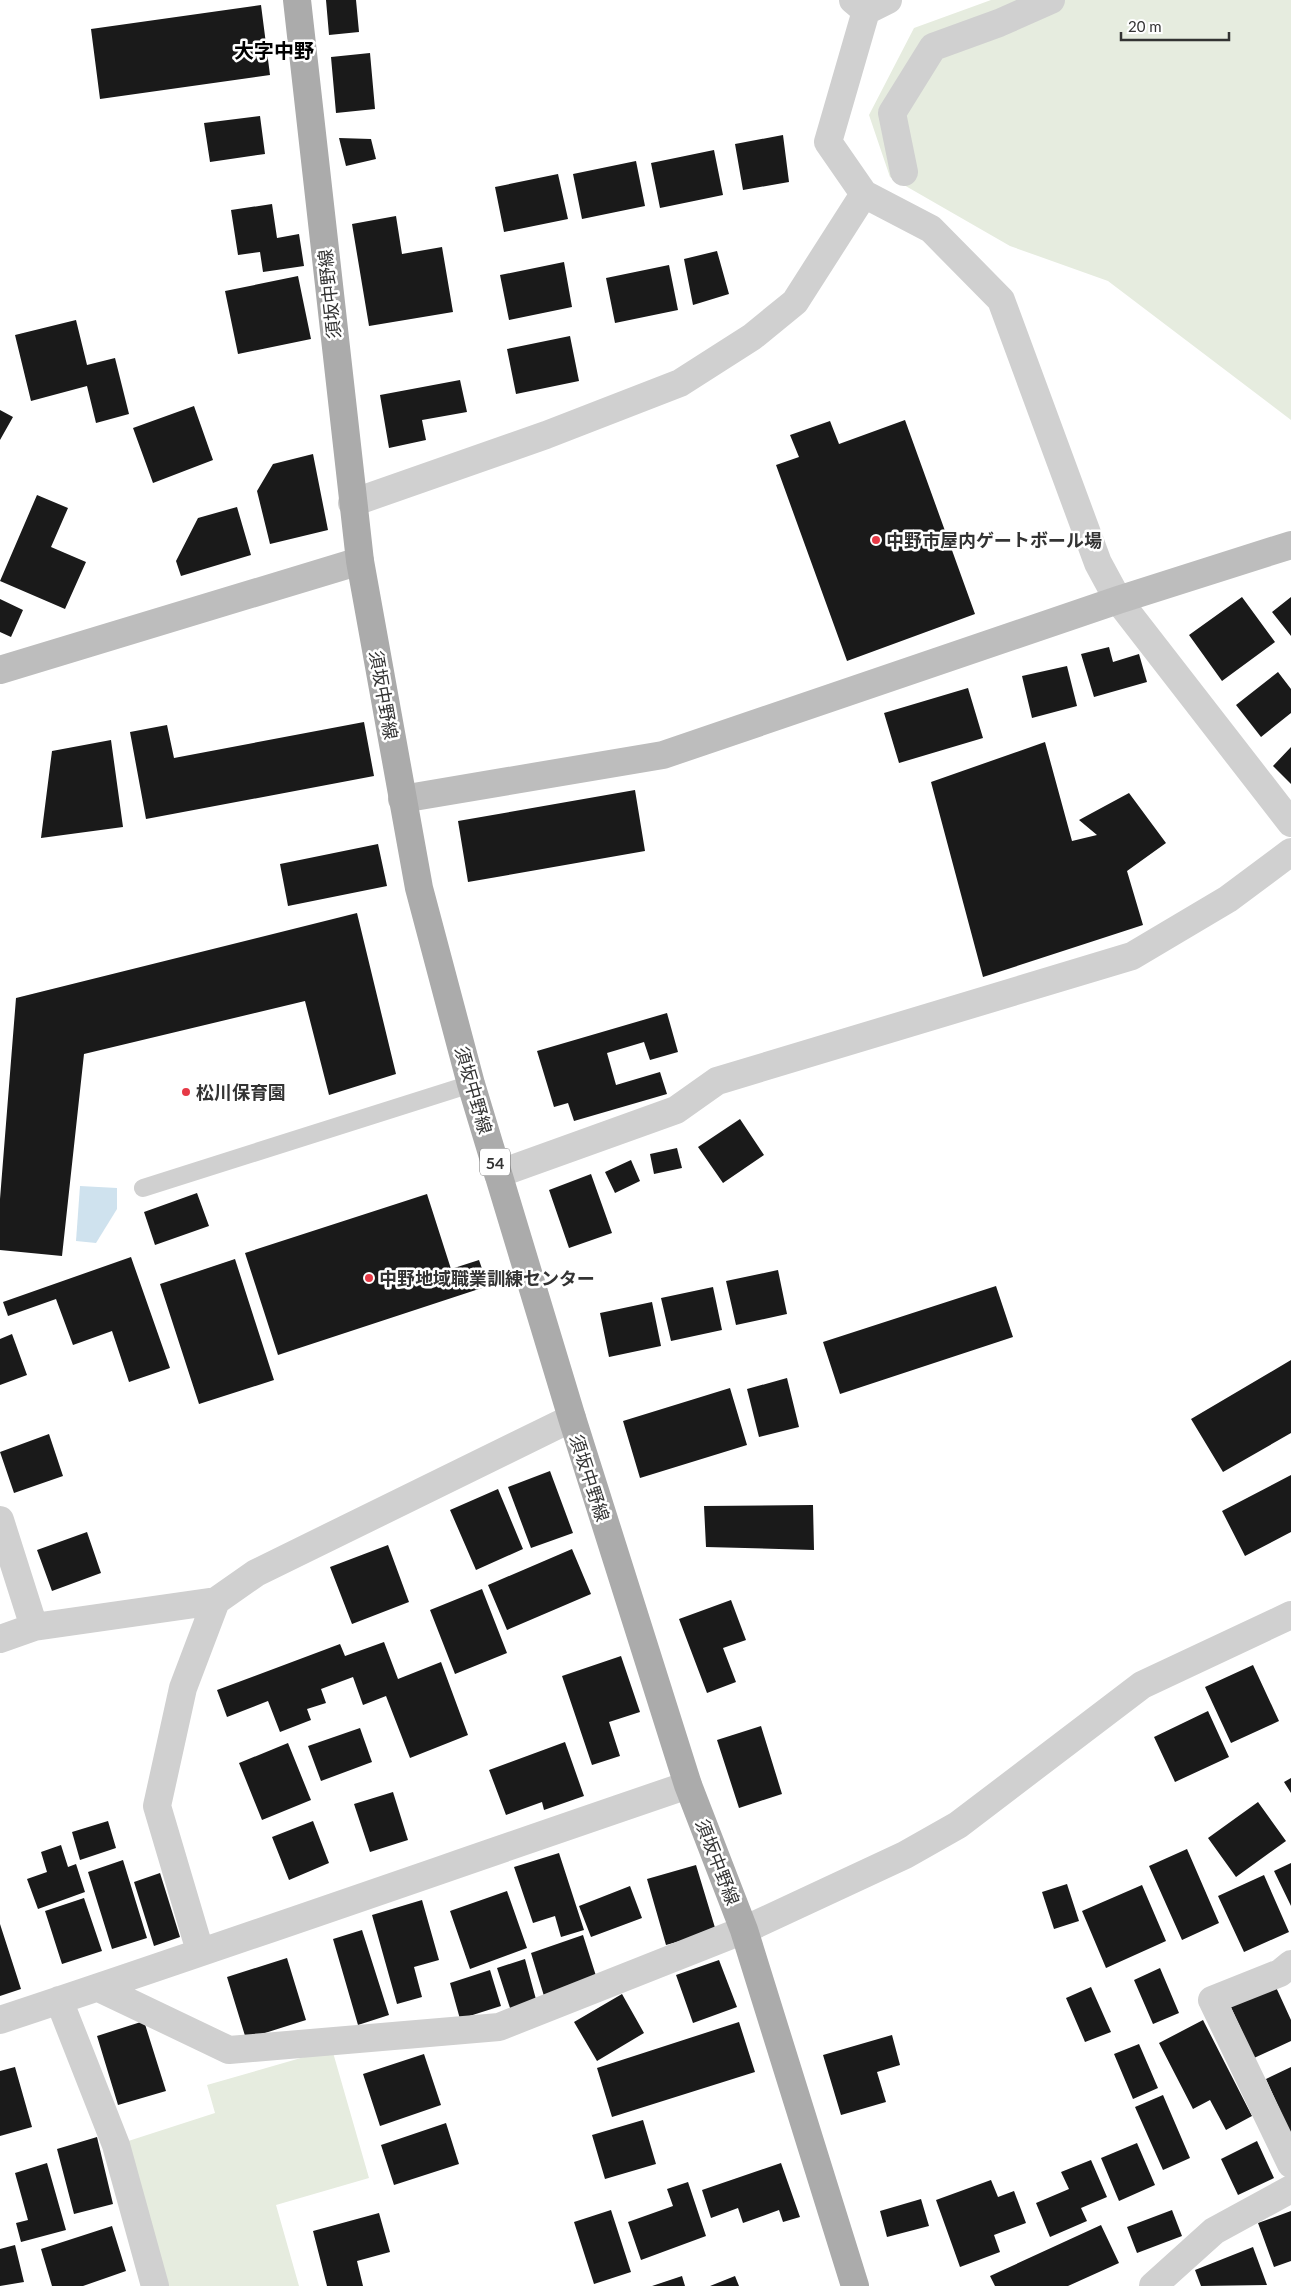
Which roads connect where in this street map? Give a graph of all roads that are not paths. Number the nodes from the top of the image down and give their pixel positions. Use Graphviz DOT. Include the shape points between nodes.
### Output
graph roads {
  1 [pos="297,0"];
  2 [pos="1051,0"];
  3 [pos="869,4"];
  4 [pos="904,172"];
  5 [pos="864,194"];
  6 [pos="352,503"];
  7 [pos="1291,544"];
  8 [pos="360,561"];
  9 [pos="1118,600"];
  10 [pos="0,670"];
  11 [pos="402,799"];
  12 [pos="1291,823"];
  13 [pos="1291,852"];
  14 [pos="471,1084"];
  15 [pos="498,1174"];
  16 [pos="143,1188"];
  17 [pos="572,1418"];
  18 [pos="0,1520"];
  19 [pos="216,1601"];
  20 [pos="1291,1615"];
  21 [pos="34,1627"];
  22 [pos="0,1638"];
  23 [pos="688,1785"];
  24 [pos="744,1930"];
  25 [pos="200,1951"];
  26 [pos="1291,1964"];
  27 [pos="99,1988"];
  28 [pos="59,2000"];
  29 [pos="0,2020"];
  30 [pos="1291,2164"];
  31 [pos="1291,2190"];
  32 [pos="155,2286"];
  33 [pos="855,2286"];
  34 [pos="1153,2286"];
  1 -- 6 [label="main road, 須坂中野線 / 54"];
  2 -- 4 [label="street" via="933,48 892,113"];
  3 -- 5 [label="street" via="828,142"];
  5 -- 6 [label="street" via="796,302 752,337 680,383 546,435"];
  5 -- 9 [label="street" via="931,230 1001,300 1098,563"];
  6 -- 8 [label="main road, 須坂中野線 / 54"];
  7 -- 9 [label="street"];
  8 -- 10 [label="street"];
  8 -- 11 [label="main road, 須坂中野線 / 54"];
  9 -- 11 [label="street" via="663,755"];
  9 -- 12 [label="street"];
  11 -- 14 [label="main road, 須坂中野線 / 54" via="419,888"];
  13 -- 15 [label="street" via="1228,899 1132,956 717,1081 676,1110"];
  14 -- 15 [label="main road, 須坂中野線 / 54"];
  14 -- 16 [label="lane"];
  15 -- 17 [label="main road, 須坂中野線 / 54"];
  17 -- 19 [label="street" via="256,1573"];
  17 -- 23 [label="main road, 須坂中野線 / 54"];
  18 -- 21 [label="street"];
  19 -- 21 [label="street"];
  19 -- 25 [label="street" via="183,1688 157,1806"];
  20 -- 24 [label="street" via="1142,1685 958,1825 905,1855"];
  21 -- 22 [label="street"];
  23 -- 24 [label="main road, 須坂中野線 / 54"];
  23 -- 25 [label="street"];
  24 -- 27 [label="street" via="499,2028 229,2050"];
  24 -- 33 [label="main road, 須坂中野線 / 54"];
  25 -- 27 [label="street"];
  26 -- 30 [label="street" via="1280,1973 1212,2000"];
  27 -- 28 [label="street"];
  28 -- 29 [label="street"];
  28 -- 32 [label="street" via="116,2145"];
  31 -- 34 [label="street" via="1214,2231"];
}
